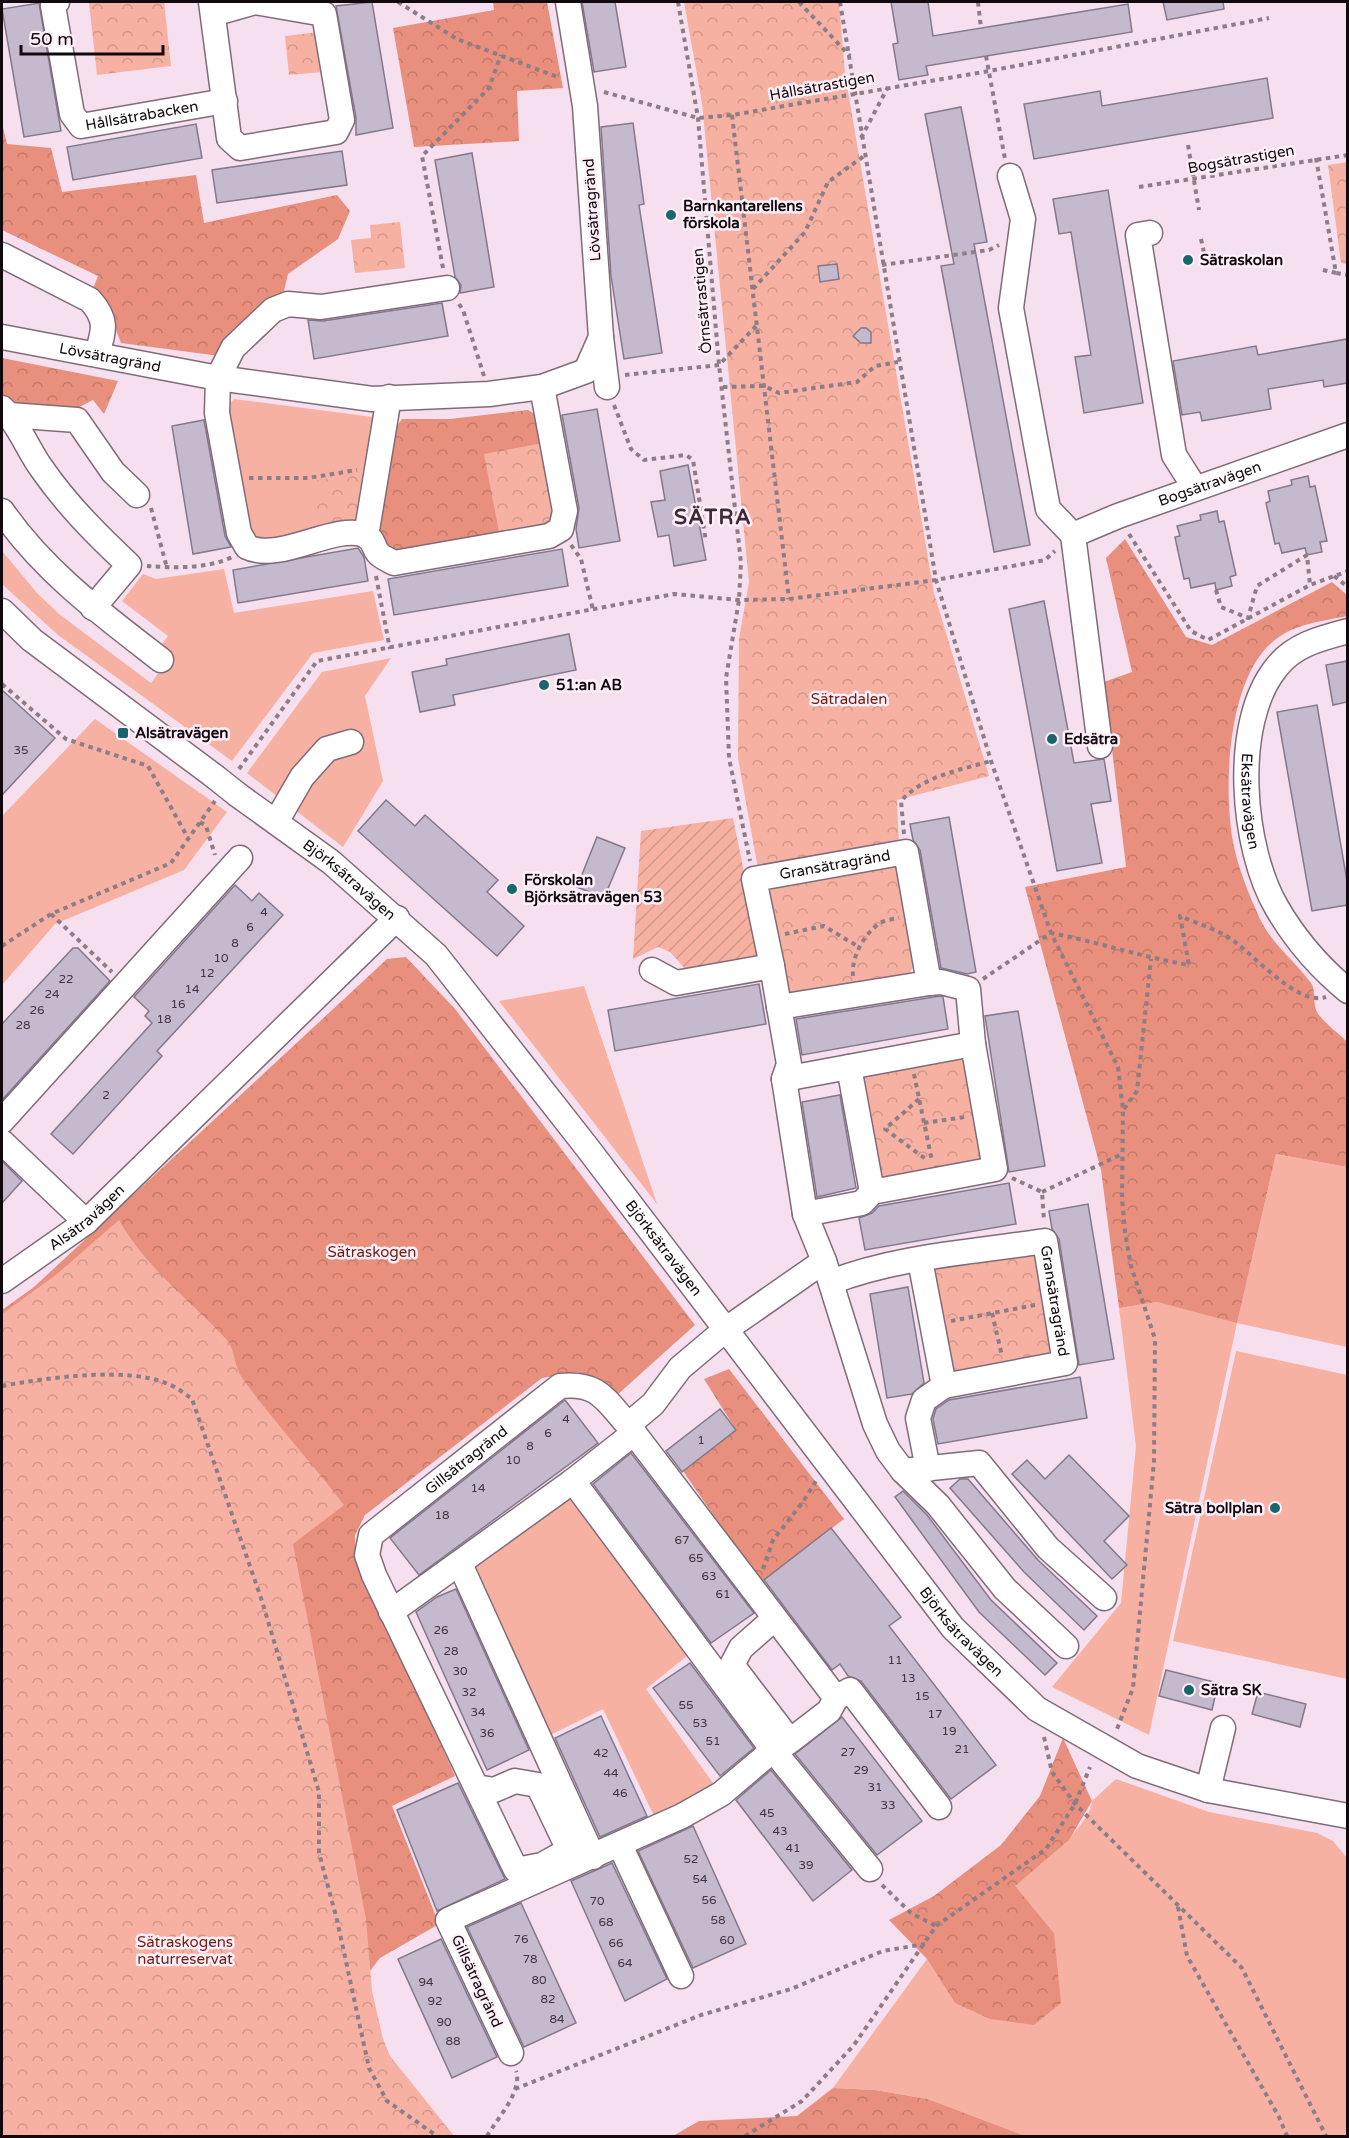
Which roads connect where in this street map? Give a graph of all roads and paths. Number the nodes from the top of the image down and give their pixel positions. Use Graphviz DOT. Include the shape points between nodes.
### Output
graph roads {
  1 [pos="57,2"];
  2 [pos="398,2"];
  3 [pos="568,2"];
  4 [pos="678,2"];
  5 [pos="799,2"];
  6 [pos="840,2"];
  7 [pos="978,2"];
  8 [pos="212,8"];
  9 [pos="1269,18"];
  10 [pos="981,28"];
  11 [pos="501,55"];
  12 [pos="850,56"];
  13 [pos="986,56"];
  14 [pos="989,71"];
  15 [pos="580,86"];
  16 [pos="888,87"];
  17 [pos="855,93"];
  18 [pos="225,101"];
  19 [pos="732,115"];
  20 [pos="698,118"];
  21 [pos="861,138"];
  22 [pos="1188,145"];
  23 [pos="1347,155"];
  24 [pos="864,156"];
  25 [pos="1316,158"];
  26 [pos="1010,176"];
  27 [pos="1194,180"];
  28 [pos="1139,187"];
  29 [pos="1199,210"];
  30 [pos="1150,233"];
  31 [pos="1201,239"];
  32 [pos="989,250"];
  33 [pos="2,255"];
  34 [pos="1206,262"];
  35 [pos="882,265"];
  36 [pos="1323,270"];
  37 [pos="1336,273"];
  38 [pos="1347,275"];
  39 [pos="447,288"];
  40 [pos="753,289"];
  41 [pos="757,326"];
  42 [pos="2,337"];
  43 [pos="601,337"];
  44 [pos="97,354"];
  45 [pos="898,363"];
  46 [pos="719,365"];
  47 [pos="218,378"];
  48 [pos="606,378"];
  49 [pos="764,386"];
  50 [pos="542,387"];
  51 [pos="723,387"];
  52 [pos="489,394"];
  53 [pos="389,397"];
  54 [pos="5,411"];
  55 [pos="1347,435"];
  56 [pos="375,467"];
  57 [pos="230,478"];
  58 [pos="1195,488"];
  59 [pos="137,495"];
  60 [pos="2,511"];
  61 [pos="1118,516"];
  62 [pos="561,529"];
  63 [pos="1073,535"];
  64 [pos="706,542"];
  65 [pos="372,545"];
  66 [pos="247,547"];
  67 [pos="129,565"];
  68 [pos="167,568"];
  69 [pos="1347,571"];
  70 [pos="1334,576"];
  71 [pos="936,580"];
  72 [pos="1310,585"];
  73 [pos="1347,587"];
  74 [pos="1216,590"];
  75 [pos="789,599"];
  76 [pos="739,600"];
  77 [pos="93,608"];
  78 [pos="593,610"];
  79 [pos="2,611"];
  80 [pos="1248,618"];
  81 [pos="1347,632"];
  82 [pos="390,648"];
  83 [pos="161,660"];
  84 [pos="2,684"];
  85 [pos="351,742"];
  86 [pos="1100,746"];
  87 [pos="991,761"];
  88 [pos="226,786"];
  89 [pos="200,822"];
  90 [pos="276,822"];
  91 [pos="903,822"];
  92 [pos="188,839"];
  93 [pos="240,858"];
  94 [pos="216,859"];
  95 [pos="754,879"];
  96 [pos="917,913"];
  97 [pos="51,914"];
  98 [pos="397,918"];
  99 [pos="1051,933"];
  100 [pos="766,937"];
  101 [pos="2,946"];
  102 [pos="859,947"];
  103 [pos="1150,959"];
  104 [pos="772,966"];
  105 [pos="652,970"];
  106 [pos="929,983"];
  107 [pos="125,984"];
  108 [pos="968,989"];
  109 [pos="1347,991"];
  110 [pos="856,994"];
  111 [pos="779,1007"];
  112 [pos="973,1044"];
  113 [pos="910,1056"];
  114 [pos="849,1067"];
  115 [pos="784,1079"];
  116 [pos="919,1098"];
  117 [pos="1124,1110"];
  118 [pos="985,1114"];
  119 [pos="2,1121"];
  120 [pos="924,1123"];
  121 [pos="4,1144"];
  122 [pos="1122,1154"];
  123 [pos="995,1169"];
  124 [pos="872,1192"];
  125 [pos="1042,1192"];
  126 [pos="805,1214"];
  127 [pos="86,1222"];
  128 [pos="1045,1241"];
  129 [pos="920,1260"];
  130 [pos="828,1271"];
  131 [pos="2,1281"];
  132 [pos="1055,1301"];
  133 [pos="992,1313"];
  134 [pos="932,1324"];
  135 [pos="725,1330"];
  136 [pos="1006,1375"];
  137 [pos="2,1386"];
  138 [pos="944,1386"];
  139 [pos="631,1429"];
  140 [pos="827,1461"];
  141 [pos="927,1469"];
  142 [pos="903,1471"];
  143 [pos="573,1481"];
  144 [pos="460,1564"];
  145 [pos="755,1592"];
  146 [pos="1104,1598"];
  147 [pos="392,1612"];
  148 [pos="776,1618"];
  149 [pos="1066,1646"];
  150 [pos="836,1698"];
  151 [pos="1037,1709"];
  152 [pos="1223,1728"];
  153 [pos="1117,1729"];
  154 [pos="782,1745"];
  155 [pos="1090,1767"];
  156 [pos="476,1787"];
  157 [pos="1208,1790"];
  158 [pos="1075,1804"];
  159 [pos="939,1807"];
  160 [pos="1347,1816"];
  161 [pos="620,1845"];
  162 [pos="593,1857"];
  163 [pos="870,1869"];
  164 [pos="1177,1905"];
  165 [pos="936,1926"];
  166 [pos="926,1944"];
  167 [pos="681,1976"];
  168 [pos="511,2053"];
  169 [pos="515,2089"];
  170 [pos="437,2136"];
  171 [pos="487,2136"];
  172 [pos="746,2136"];
  173 [pos="1287,2136"];
  174 [pos="1326,2136"];
  1 -- 18 [label="street, Hållsätrabacken" via="53,6 72,114 81,126"];
  2 -- 11 [label="path, Hållsätrastigen" via="456,39"];
  3 -- 15 [label="street, Lövsätragränd"];
  4 -- 20 [label="path, Örnsätrastigen"];
  5 -- 12 [label="path"];
  6 -- 12 [label="path"];
  7 -- 10 [label="path"];
  8 -- 18 [label="street"];
  8 -- 18 [label="street" via="255,2 324,14 342,120 336,132 240,148 230,138"];
  9 -- 14 [label="path, Hållsätrastigen"];
  11 -- 15 [label="path, Hållsätrastigen"];
  11 -- 39 [label="path" via="489,88 422,156"];
  12 -- 17 [label="path"];
  13 -- 14 [label="path"];
  14 -- 16 [label="path, Hållsätrastigen"];
  14 -- 26 [label="path"];
  15 -- 20 [label="path, Hållsätrastigen"];
  15 -- 43 [label="street, Lövsätragränd" via="585,106"];
  16 -- 17 [label="path, Hållsätrastigen"];
  16 -- 21 [label="path"];
  17 -- 19 [label="path, Hållsätrastigen"];
  17 -- 21 [label="path"];
  19 -- 20 [label="path, Hållsätrastigen"];
  19 -- 40 [label="path"];
  20 -- 46 [label="path, Örnsätrastigen"];
  21 -- 24 [label="path"];
  22 -- 27 [label="path"];
  23 -- 25 [label="path, Bogsätrastigen"];
  24 -- 35 [label="path"];
  24 -- 40 [label="path" via="828,182 805,232"];
  25 -- 27 [label="path, Bogsätrastigen"];
  25 -- 37 [label="path"];
  26 -- 63 [label="street" via="1023,219 1011,308 1048,509"];
  27 -- 28 [label="path, Bogsätrastigen"];
  27 -- 29 [label="path"];
  30 -- 58 [label="street" via="1138,235 1160,316 1174,455"];
  31 -- 34 [label="path"];
  32 -- 35 [label="path"];
  33 -- 44 [label="street" via="90,300 100,312 104,329"];
  35 -- 45 [label="path"];
  36 -- 37 [label="path"];
  37 -- 38 [label="path"];
  39 -- 47 [label="street" via="321,307 288,304 273,310 232,348"];
  39 -- 52 [label="path" via="463,310"];
  40 -- 41 [label="path"];
  41 -- 46 [label="path"];
  41 -- 49 [label="path"];
  42 -- 44 [label="street, Lövsätragränd"];
  43 -- 48 [label="street"];
  43 -- 50 [label="street, Lövsätragränd" via="586,371"];
  44 -- 47 [label="street, Lövsätragränd"];
  45 -- 49 [label="path" via="875,366 857,382 779,393"];
  45 -- 71 [label="path"];
  46 -- 48 [label="path"];
  46 -- 51 [label="path, Örnsätrastigen"];
  47 -- 53 [label="street, Lövsätragränd" via="372,399"];
  47 -- 57 [label="street" via="217,413"];
  48 -- 64 [label="path" via="631,449 644,460 686,454 693,460"];
  49 -- 51 [label="path"];
  49 -- 75 [label="path"];
  50 -- 52 [label="street, Lövsätragränd"];
  50 -- 62 [label="street" via="565,511"];
  51 -- 76 [label="path, Örnsätrastigen" via="741,563"];
  52 -- 53 [label="street, Lövsätragränd"];
  53 -- 56 [label="street"];
  54 -- 59 [label="street" via="78,420 112,472"];
  54 -- 67 [label="street" via="62,498"];
  55 -- 58 [label="street, Bogsätravägen"];
  56 -- 57 [label="path" via="308,478"];
  56 -- 65 [label="street"];
  57 -- 66 [label="street" via="239,533"];
  58 -- 61 [label="street, Bogsätravägen"];
  59 -- 68 [label="path" via="150,504"];
  60 -- 77 [label="street" via="47,566"];
  61 -- 63 [label="street, Bogsätravägen"];
  61 -- 80 [label="path" via="1191,631 1208,640"];
  62 -- 65 [label="street" via="549,536 394,563"];
  62 -- 78 [label="path" via="581,559"];
  63 -- 71 [label="path" via="1045,560"];
  63 -- 86 [label="street"];
  65 -- 66 [label="street" via="351,533 268,551"];
  65 -- 82 [label="path"];
  66 -- 68 [label="path" via="224,561"];
  67 -- 68 [label="path"];
  67 -- 77 [label="street"];
  69 -- 70 [label="path"];
  70 -- 72 [label="path"];
  70 -- 73 [label="path"];
  71 -- 75 [label="path"];
  71 -- 87 [label="path"];
  72 -- 80 [label="path"];
  72 -- 80 [label="path" via="1307,555 1257,586"];
  74 -- 80 [label="path" via="1221,607"];
  75 -- 76 [label="path"];
  76 -- 78 [label="path" via="674,594"];
  76 -- 95 [label="path, Örnsätrastigen" via="726,678 729,758"];
  77 -- 83 [label="street"];
  78 -- 82 [label="path"];
  79 -- 88 [label="street, Björksätravägen" via="32,640"];
  81 -- 109 [label="street, Eksätravägen" via="1301,646 1275,669 1258,705 1246,759 1248,817 1258,865 1276,907 1298,939"];
  82 -- 88 [label="path" via="317,662"];
  84 -- 92 [label="path" via="66,740 148,766"];
  85 -- 90 [label="street" via="327,749 302,777"];
  87 -- 91 [label="path" via="938,777 909,792 901,801"];
  87 -- 99 [label="path"];
  88 -- 89 [label="path"];
  88 -- 90 [label="street, Björksätravägen"];
  89 -- 92 [label="path"];
  89 -- 94 [label="path" via="206,826"];
  90 -- 98 [label="street, Björksätravägen"];
  92 -- 97 [label="path" via="171,863"];
  93 -- 107 [label="street"];
  95 -- 96 [label="street, Gransätragränd" via="906,852"];
  95 -- 100 [label="street"];
  96 -- 102 [label="path" via="881,922"];
  96 -- 106 [label="street, Gransätragränd"];
  97 -- 101 [label="path"];
  97 -- 107 [label="path"];
  98 -- 127 [label="street, Alsätravägen"];
  98 -- 135 [label="street, Björksätravägen" via="436,955"];
  99 -- 103 [label="path" via="1105,944"];
  99 -- 108 [label="path"];
  99 -- 117 [label="path" via="1118,1067"];
  100 -- 102 [label="path" via="824,926"];
  100 -- 104 [label="street"];
  102 -- 110 [label="path" via="852,965"];
  103 -- 109 [label="path" via="1189,965 1180,916 1224,934 1289,988 1319,999"];
  103 -- 117 [label="path" via="1137,1091"];
  104 -- 105 [label="street" via="676,983"];
  104 -- 111 [label="street"];
  106 -- 108 [label="street"];
  106 -- 110 [label="street"];
  107 -- 119 [label="street"];
  108 -- 112 [label="street"];
  110 -- 111 [label="street"];
  111 -- 115 [label="street" via="789,1064"];
  112 -- 113 [label="street"];
  112 -- 118 [label="street"];
  113 -- 114 [label="street"];
  113 -- 116 [label="path"];
  114 -- 115 [label="street"];
  114 -- 124 [label="street"];
  115 -- 126 [label="street"];
  116 -- 120 [label="path"];
  116 -- 120 [label="path" via="885,1129 933,1165"];
  117 -- 122 [label="path"];
  118 -- 120 [label="path"];
  118 -- 123 [label="street"];
  121 -- 127 [label="street"];
  122 -- 125 [label="path"];
  122 -- 153 [label="path" via="1125,1232 1131,1266 1155,1339 1155,1450 1133,1688"];
  123 -- 124 [label="street"];
  123 -- 125 [label="path"];
  124 -- 126 [label="street" via="861,1203"];
  125 -- 128 [label="path"];
  126 -- 130 [label="street"];
  127 -- 131 [label="street, Alsätravägen"];
  128 -- 129 [label="street, Gransätragränd"];
  128 -- 132 [label="street, Gransätragränd"];
  129 -- 130 [label="street, Gransätragränd"];
  129 -- 134 [label="street"];
  130 -- 135 [label="street, Gransätragränd"];
  130 -- 142 [label="street" via="875,1424"];
  132 -- 133 [label="path"];
  132 -- 136 [label="street, Gransätragränd" via="1065,1364"];
  133 -- 134 [label="path"];
  133 -- 136 [label="path"];
  134 -- 138 [label="street"];
  135 -- 139 [label="street" via="680,1368"];
  135 -- 140 [label="street, Björksätravägen"];
  136 -- 138 [label="street, Gransätragränd"];
  137 -- 170 [label="path" via="81,1376 130,1376 168,1383 192,1399 262,1601 319,1792 319,1853 369,2068 387,2101"];
  138 -- 141 [label="street" via="924,1400 918,1418"];
  139 -- 143 [label="street"];
  139 -- 145 [label="street, Gillsätragränd"];
  139 -- 147 [label="street, Gillsätragränd" via="600,1393 579,1384 560,1386 371,1535 367,1555"];
  140 -- 145 [label="path" via="774,1540"];
  140 -- 151 [label="street, Björksätravägen" via="953,1628"];
  141 -- 142 [label="street"];
  141 -- 146 [label="street" via="979,1463 1048,1548"];
  142 -- 149 [label="street" via="938,1505 1005,1589"];
  143 -- 144 [label="street"];
  143 -- 154 [label="street"];
  144 -- 147 [label="street"];
  144 -- 162 [label="street"];
  145 -- 148 [label="street, Gillsätragränd"];
  147 -- 156 [label="street, Gillsätragränd"];
  148 -- 150 [label="street, Gillsätragränd"];
  148 -- 154 [label="street" via="741,1648 732,1665"];
  150 -- 154 [label="street, Gillsätragränd" via="829,1711"];
  150 -- 159 [label="street" via="850,1690"];
  151 -- 157 [label="street, Björksätravägen" via="1137,1766"];
  151 -- 158 [label="path" via="1052,1772"];
  152 -- 157 [label="street"];
  154 -- 161 [label="street, Gillsätragränd" via="721,1794"];
  154 -- 163 [label="street"];
  155 -- 158 [label="path"];
  157 -- 160 [label="street, Björksätravägen"];
  158 -- 164 [label="path"];
  158 -- 165 [label="path" via="1046,1849"];
  161 -- 162 [label="street, Gillsätragränd"];
  161 -- 167 [label="street"];
  162 -- 168 [label="street, Gillsätragränd" via="448,1920"];
  163 -- 165 [label="path" via="911,1913"];
  164 -- 173 [label="path" via="1187,1956 1280,2116"];
  164 -- 174 [label="path" via="1242,1968"];
  165 -- 166 [label="path"];
  166 -- 169 [label="path" via="883,1951 791,1989 690,2018"];
  166 -- 172 [label="path" via="854,2045 801,2101"];
  168 -- 169 [label="path" via="519,2079"];
  169 -- 171 [label="path"];
}
